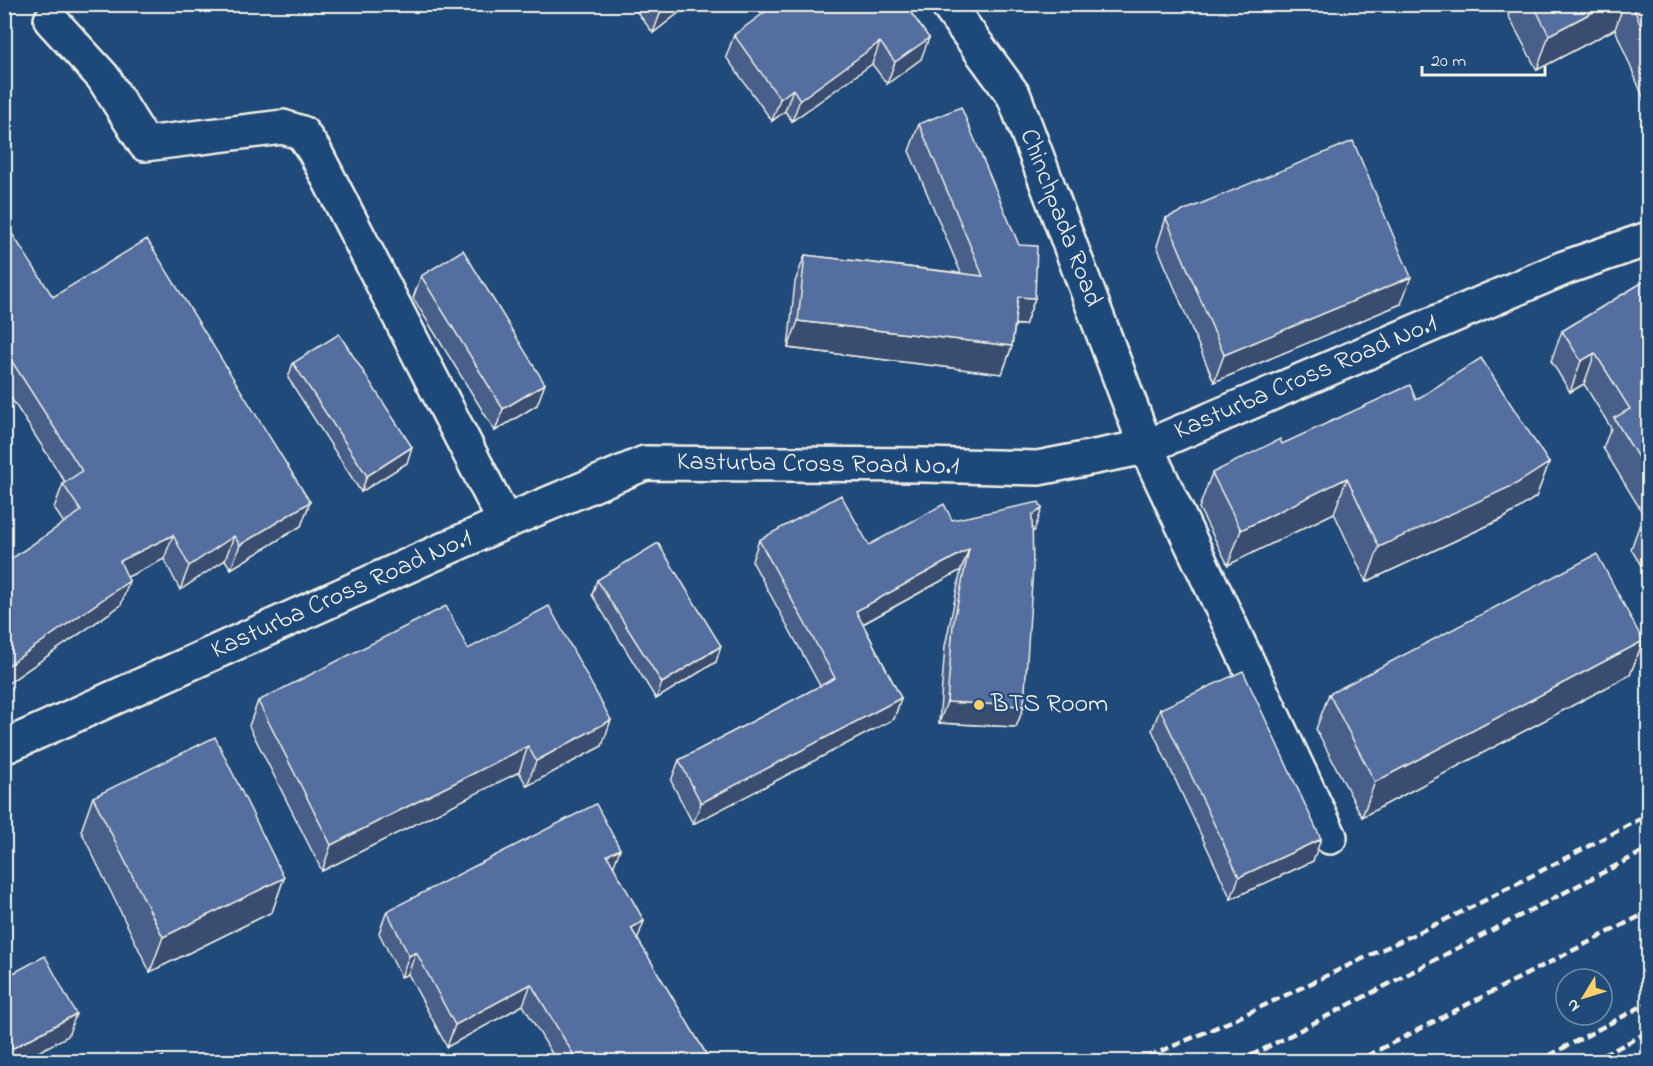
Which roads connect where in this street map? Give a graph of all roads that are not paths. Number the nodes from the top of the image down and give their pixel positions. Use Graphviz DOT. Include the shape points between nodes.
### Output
graph roads {
  1 [pos="947,4"];
  2 [pos="51,20"];
  3 [pos="1648,239"];
  4 [pos="1146,447"];
  5 [pos="505,522"];
  6 [pos="4,747"];
  7 [pos="1330,837"];
  1 -- 4 [label="street, Chinchpada Road" via="1014,96"];
  2 -- 5 [label="street" via="103,77 145,144 283,127 302,133"];
  3 -- 4 [label="street, Kasturba Cross Road No.1" via="1564,268"];
  4 -- 5 [label="street, Kasturba Cross Road No.1" via="1038,468 645,463"];
  4 -- 7 [label="street, Chinchpada Road"];
  5 -- 6 [label="street, Kasturba Cross Road No.1"];
}
